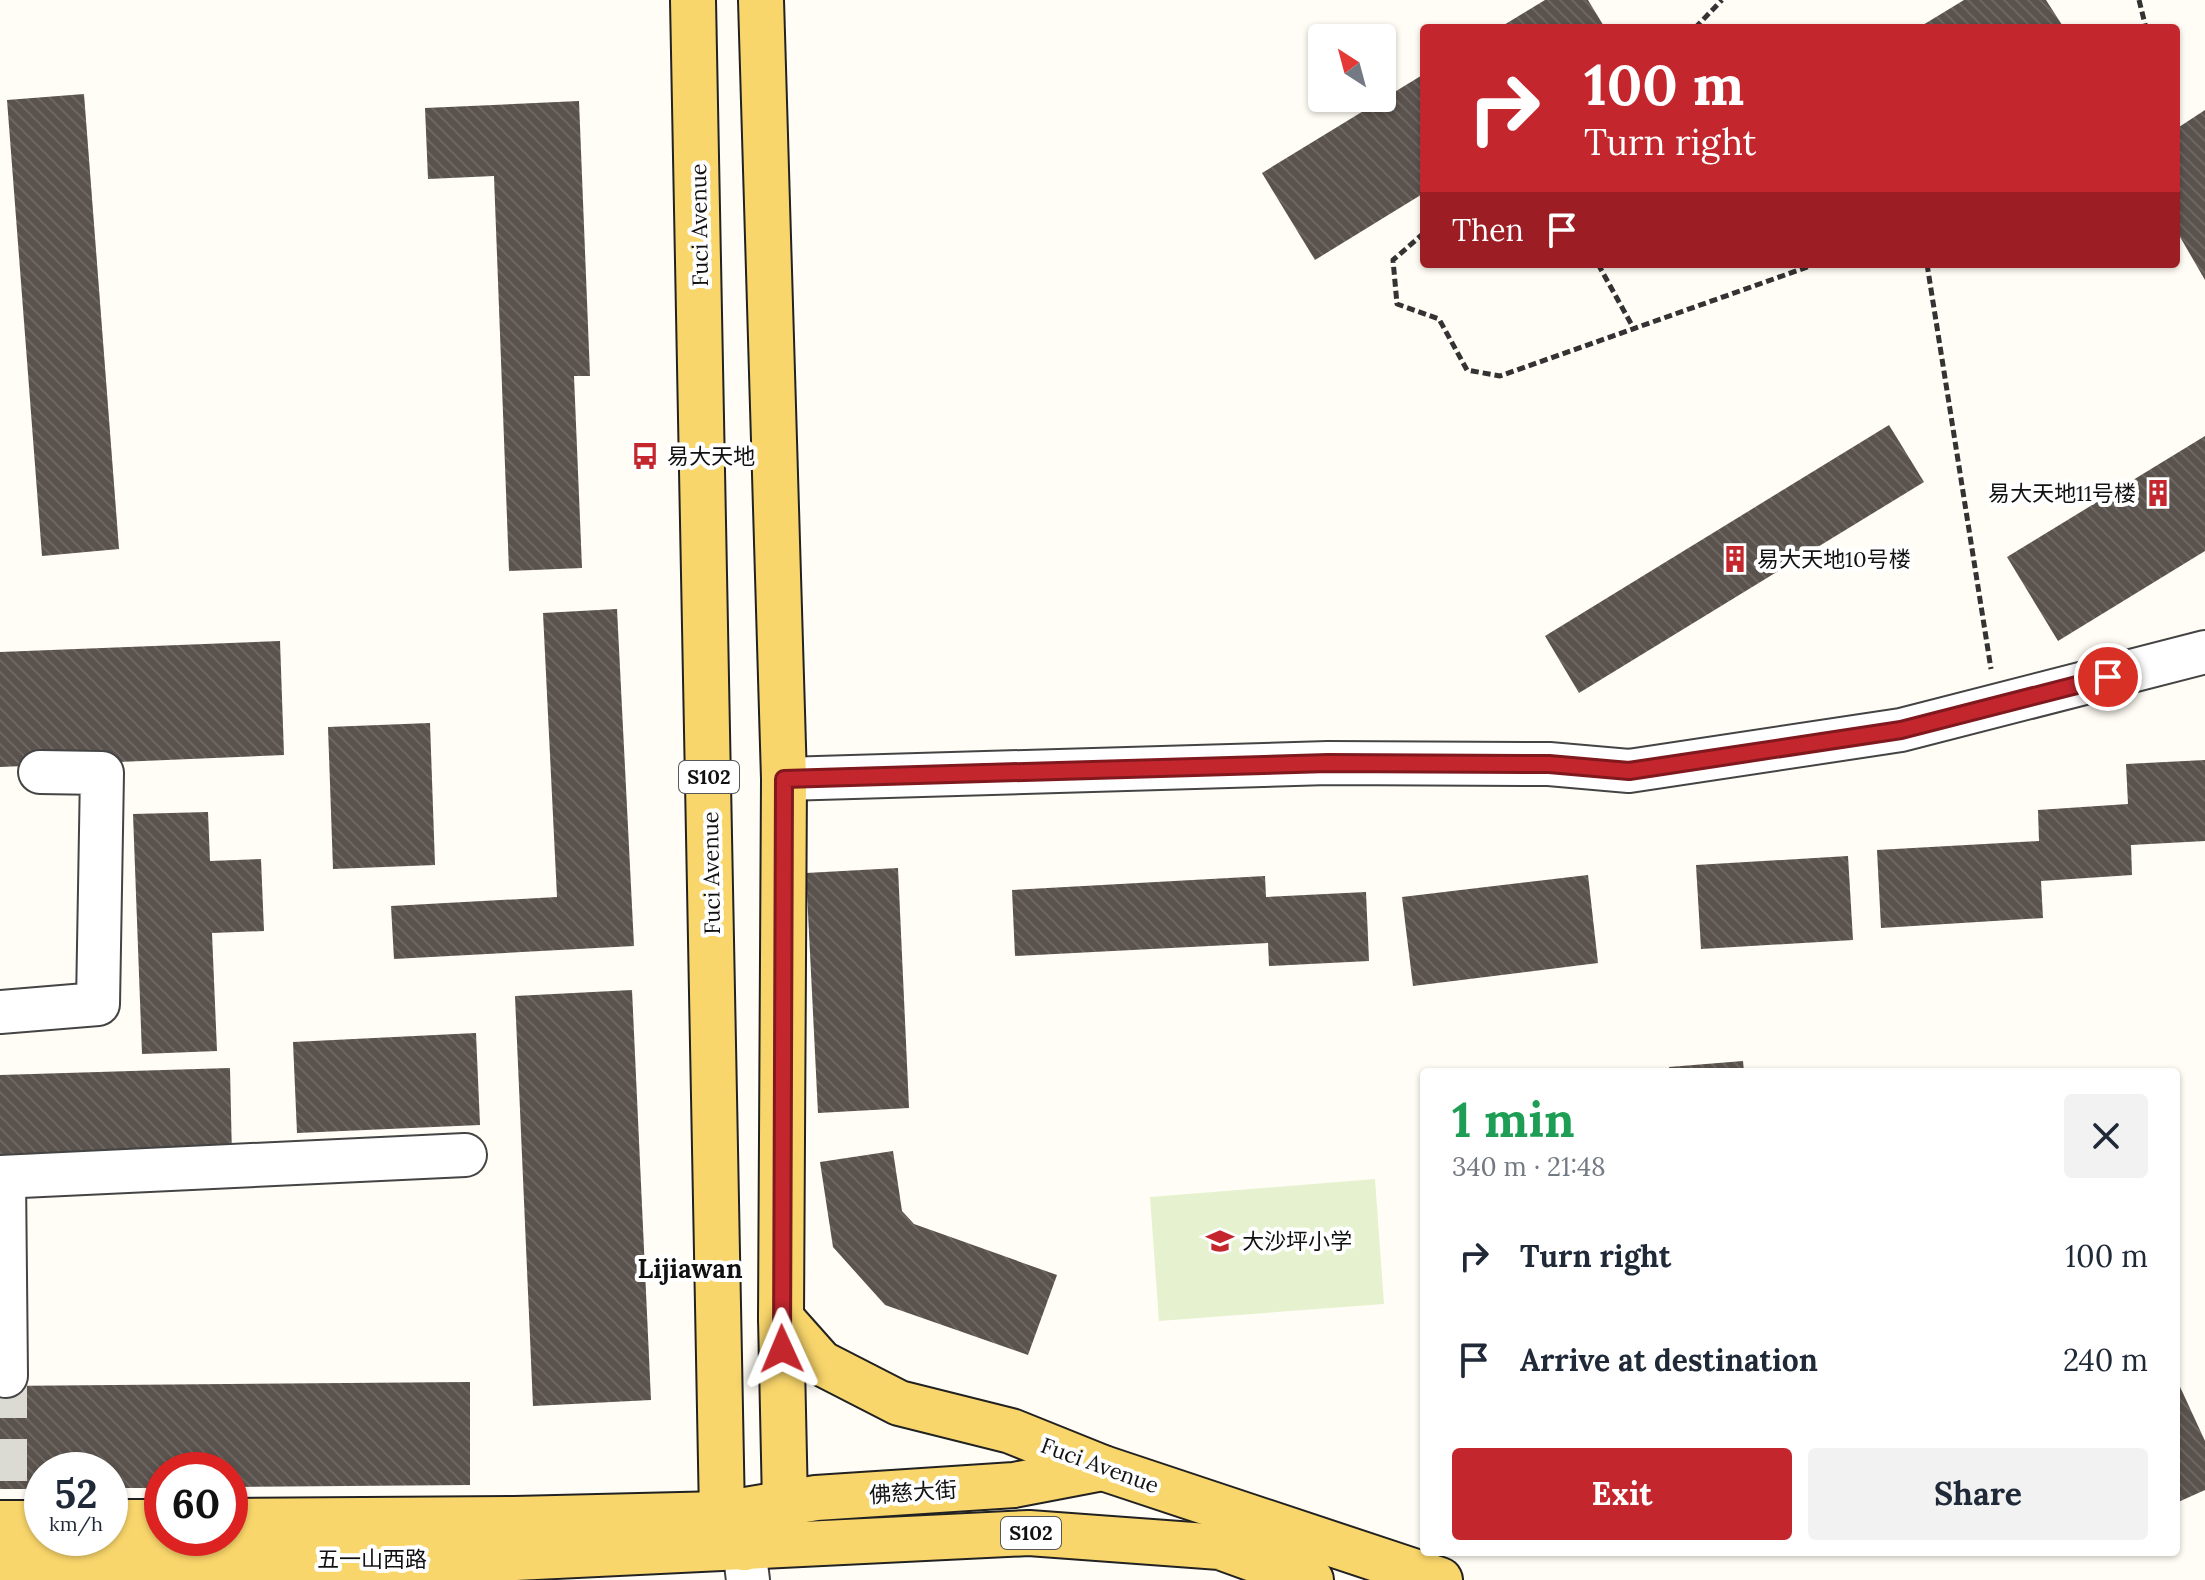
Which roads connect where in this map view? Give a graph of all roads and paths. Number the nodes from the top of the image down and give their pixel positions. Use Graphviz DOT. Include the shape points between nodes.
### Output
graph roads {
  1 [pos="693,0"];
  2 [pos="761,0"];
  3 [pos="1722,0"];
  4 [pos="2139,0"];
  5 [pos="1699,24"];
  6 [pos="2145,24"];
  7 [pos="1420,236"];
  8 [pos="1600,268"];
  9 [pos="1805,268"];
  10 [pos="1928,268"];
  11 [pos="1634,329"];
  12 [pos="2201,664"];
  13 [pos="1996,706"];
  14 [pos="40,772"];
  15 [pos="784,779"];
  16 [pos="0,1012"];
  17 [pos="465,1155"];
  18 [pos="2,1177"];
  19 [pos="781,1318"];
  20 [pos="6,1376"];
  21 [pos="1103,1468"];
  22 [pos="785,1504"];
  23 [pos="248,1521"];
  24 [pos="11,1525"];
  25 [pos="738,1547"];
  26 [pos="1311,1580"];
  27 [pos="1440,1580"];
  1 -- 25 [label="main road, Fuci Avenue / S102"];
  2 -- 15 [label="main road"];
  3 -- 5 [label="path"];
  4 -- 6 [label="path"];
  7 -- 11 [label="path" via="1393,260 1397,304 1439,319 1467,370 1500,376"];
  8 -- 11 [label="path"];
  9 -- 11 [label="path"];
  10 -- 13 [label="path"];
  12 -- 13 [label="street"];
  13 -- 15 [label="street" via="1901,730 1629,771 1549,764 1328,763"];
  14 -- 16 [label="street" via="102,773 98,1004"];
  15 -- 19 [label="main road"];
  17 -- 18 [label="street"];
  18 -- 20 [label="street"];
  19 -- 21 [label="main road, Fuci Avenue" via="821,1363 899,1403 1011,1431"];
  19 -- 22 [label="main road"];
  21 -- 22 [label="main road, 佛慈大街" via="1014,1485"];
  21 -- 27 [label="main road, Fuci Avenue"];
  22 -- 25 [label="main road"];
  23 -- 25 [label="main road, 五一山西路" via="514,1519"];
  24 -- 25 [label="main road, 五一山西路" via="515,1558"];
  25 -- 26 [label="main road, S102" via="1029,1533 1220,1547"];
}
